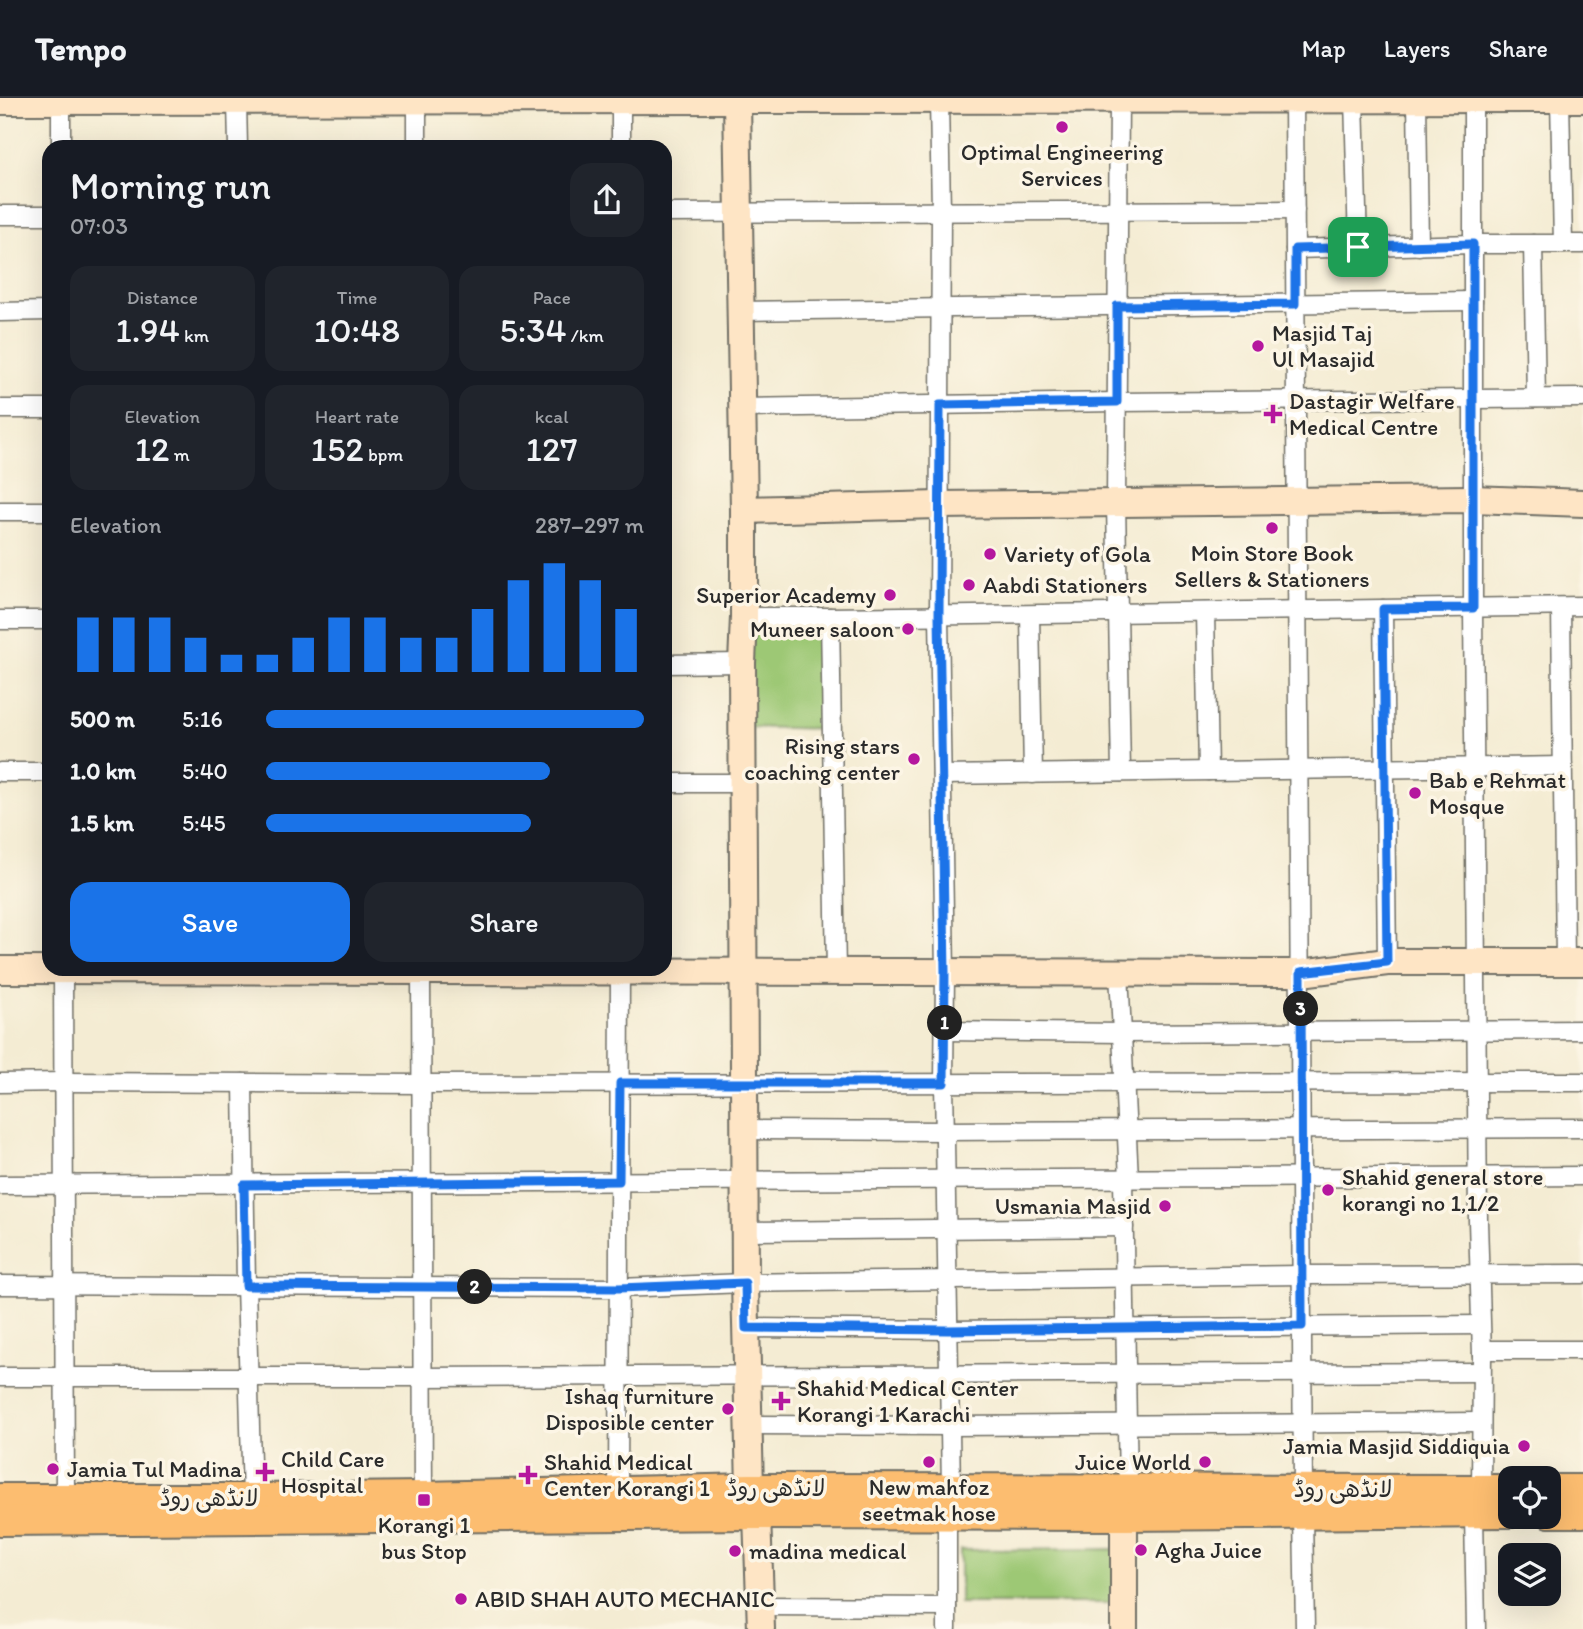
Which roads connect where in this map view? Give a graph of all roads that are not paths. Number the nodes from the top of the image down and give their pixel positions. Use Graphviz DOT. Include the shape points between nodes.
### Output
graph roads {
  1 [pos="327,99"];
  2 [pos="522,99"];
  3 [pos="1013,99"];
  4 [pos="1294,99"];
  5 [pos="1354,99"];
  6 [pos="1432,99"];
  7 [pos="1473,99"];
  8 [pos="1523,99"];
  9 [pos="1560,99"];
  10 [pos="1583,99"];
  11 [pos="53,100"];
  12 [pos="422,100"];
  13 [pos="621,100"];
  14 [pos="737,100"];
  15 [pos="939,100"];
  16 [pos="1119,100"];
  17 [pos="0,101"];
  18 [pos="237,101"];
  19 [pos="60,140"];
  20 [pos="237,140"];
  21 [pos="418,140"];
  22 [pos="621,140"];
  23 [pos="1295,210"];
  24 [pos="941,211"];
  25 [pos="1117,211"];
  26 [pos="739,212"];
  27 [pos="672,213"];
  28 [pos="0,215"];
  29 [pos="42,215"];
  30 [pos="1473,244"];
  31 [pos="1533,244"];
  32 [pos="1563,244"];
  33 [pos="1583,244"];
  34 [pos="1419,246"];
  35 [pos="1358,247"];
  36 [pos="1295,249"];
  37 [pos="1473,301"];
  38 [pos="1295,304"];
  39 [pos="1117,306"];
  40 [pos="941,309"];
  41 [pos="42,311"];
  42 [pos="741,311"];
  43 [pos="0,312"];
  44 [pos="1536,398"];
  45 [pos="1583,398"];
  46 [pos="1473,399"];
  47 [pos="1295,401"];
  48 [pos="1117,402"];
  49 [pos="940,405"];
  50 [pos="742,408"];
  51 [pos="42,409"];
  52 [pos="0,410"];
  53 [pos="1472,499"];
  54 [pos="1296,501"];
  55 [pos="1116,503"];
  56 [pos="1583,503"];
  57 [pos="939,505"];
  58 [pos="744,510"];
  59 [pos="0,511"];
  60 [pos="42,511"];
  61 [pos="1583,606"];
  62 [pos="1561,607"];
  63 [pos="1473,608"];
  64 [pos="1383,609"];
  65 [pos="1296,611"];
  66 [pos="1205,612"];
  67 [pos="1118,613"];
  68 [pos="1030,615"];
  69 [pos="939,616"];
  70 [pos="744,617"];
  71 [pos="830,617"];
  72 [pos="0,620"];
  73 [pos="42,620"];
  74 [pos="742,663"];
  75 [pos="672,664"];
  76 [pos="1563,766"];
  77 [pos="1475,767"];
  78 [pos="1385,768"];
  79 [pos="1298,770"];
  80 [pos="1208,771"];
  81 [pos="0,772"];
  82 [pos="42,772"];
  83 [pos="1121,772"];
  84 [pos="1033,774"];
  85 [pos="942,775"];
  86 [pos="672,783"];
  87 [pos="743,783"];
  88 [pos="1387,962"];
  89 [pos="1477,962"];
  90 [pos="1574,962"];
  91 [pos="0,970"];
  92 [pos="42,970"];
  93 [pos="672,971"];
  94 [pos="743,972"];
  95 [pos="836,972"];
  96 [pos="945,972"];
  97 [pos="1119,972"];
  98 [pos="1301,972"];
  99 [pos="63,976"];
  100 [pos="421,976"];
  101 [pos="605,976"];
  102 [pos="1477,1030"];
  103 [pos="1583,1030"];
  104 [pos="944,1031"];
  105 [pos="1301,1032"];
  106 [pos="1122,1033"];
  107 [pos="64,1082"];
  108 [pos="1301,1082"];
  109 [pos="1477,1082"];
  110 [pos="1583,1082"];
  111 [pos="0,1083"];
  112 [pos="243,1083"];
  113 [pos="620,1083"];
  114 [pos="744,1083"];
  115 [pos="944,1083"];
  116 [pos="1124,1083"];
  117 [pos="422,1084"];
  118 [pos="1583,1128"];
  119 [pos="1301,1129"];
  120 [pos="1477,1129"];
  121 [pos="744,1130"];
  122 [pos="1126,1130"];
  123 [pos="945,1131"];
  124 [pos="1583,1176"];
  125 [pos="1478,1177"];
  126 [pos="1301,1178"];
  127 [pos="1126,1179"];
  128 [pos="946,1180"];
  129 [pos="619,1181"];
  130 [pos="745,1181"];
  131 [pos="422,1182"];
  132 [pos="0,1185"];
  133 [pos="64,1185"];
  134 [pos="244,1185"];
  135 [pos="1124,1227"];
  136 [pos="946,1230"];
  137 [pos="745,1231"];
  138 [pos="1583,1273"];
  139 [pos="1479,1274"];
  140 [pos="1302,1275"];
  141 [pos="1125,1278"];
  142 [pos="947,1280"];
  143 [pos="745,1283"];
  144 [pos="64,1284"];
  145 [pos="0,1285"];
  146 [pos="246,1286"];
  147 [pos="423,1287"];
  148 [pos="619,1288"];
  149 [pos="1480,1325"];
  150 [pos="1302,1326"];
  151 [pos="746,1328"];
  152 [pos="1125,1329"];
  153 [pos="948,1330"];
  154 [pos="1583,1350"];
  155 [pos="1481,1364"];
  156 [pos="1302,1373"];
  157 [pos="949,1374"];
  158 [pos="1126,1374"];
  159 [pos="619,1375"];
  160 [pos="748,1375"];
  161 [pos="0,1377"];
  162 [pos="64,1377"];
  163 [pos="249,1377"];
  164 [pos="423,1377"];
  165 [pos="1480,1422"];
  166 [pos="1127,1424"];
  167 [pos="1303,1424"];
  168 [pos="749,1425"];
  169 [pos="950,1426"];
  170 [pos="750,1488"];
  171 [pos="1128,1489"];
  172 [pos="1561,1489"];
  173 [pos="1583,1489"];
  174 [pos="1498,1494"];
  175 [pos="423,1496"];
  176 [pos="0,1498"];
  177 [pos="65,1498"];
  178 [pos="252,1498"];
  179 [pos="949,1501"];
  180 [pos="1478,1501"];
  181 [pos="1303,1502"];
  182 [pos="619,1504"];
  183 [pos="1498,1508"];
  184 [pos="1561,1513"];
  185 [pos="1583,1513"];
  186 [pos="757,1515"];
  187 [pos="1124,1516"];
  188 [pos="0,1521"];
  189 [pos="947,1607"];
  190 [pos="760,1618"];
  191 [pos="947,1629"];
  192 [pos="1124,1629"];
  193 [pos="1305,1629"];
  194 [pos="1476,1629"];
  1 -- 12 [label="street"];
  1 -- 18 [label="street"];
  2 -- 12 [label="street"];
  2 -- 13 [label="street"];
  3 -- 15 [label="street"];
  3 -- 16 [label="street"];
  4 -- 5 [label="street"];
  4 -- 16 [label="street"];
  4 -- 23 [label="street"];
  5 -- 6 [label="street"];
  5 -- 35 [label="street"];
  6 -- 7 [label="street"];
  6 -- 34 [label="street"];
  7 -- 8 [label="street"];
  7 -- 30 [label="street"];
  8 -- 9 [label="street"];
  9 -- 10 [label="street"];
  9 -- 32 [label="street"];
  11 -- 17 [label="street"];
  11 -- 18 [label="street"];
  11 -- 19 [label="street"];
  12 -- 21 [label="street"];
  13 -- 14 [label="street"];
  13 -- 22 [label="street"];
  14 -- 15 [label="street"];
  14 -- 26 [label="street"];
  15 -- 24 [label="street"];
  16 -- 25 [label="street"];
  18 -- 20 [label="street"];
  23 -- 25 [label="street"];
  23 -- 36 [label="street"];
  24 -- 25 [label="street"];
  24 -- 26 [label="street"];
  24 -- 40 [label="street"];
  25 -- 39 [label="street"];
  26 -- 27 [label="street"];
  26 -- 42 [label="street"];
  28 -- 29 [label="street"];
  30 -- 31 [label="street"];
  30 -- 34 [label="street"];
  30 -- 37 [label="street"];
  31 -- 32 [label="street"];
  31 -- 44 [label="street"];
  32 -- 33 [label="street"];
  34 -- 35 [label="street"];
  35 -- 36 [label="street"];
  36 -- 38 [label="street"];
  37 -- 38 [label="street"];
  37 -- 46 [label="street"];
  38 -- 39 [label="street"];
  38 -- 47 [label="street"];
  39 -- 40 [label="street"];
  39 -- 48 [label="street"];
  40 -- 42 [label="street"];
  40 -- 49 [label="street"];
  41 -- 43 [label="street"];
  42 -- 50 [label="street"];
  44 -- 45 [label="street"];
  44 -- 46 [label="street"];
  46 -- 47 [label="street"];
  46 -- 53 [label="street"];
  47 -- 48 [label="street"];
  47 -- 54 [label="street"];
  48 -- 49 [label="street"];
  48 -- 55 [label="street"];
  49 -- 50 [label="street"];
  49 -- 57 [label="street"];
  50 -- 58 [label="street"];
  51 -- 52 [label="street"];
  53 -- 54 [label="street"];
  53 -- 56 [label="street"];
  53 -- 63 [label="street"];
  54 -- 55 [label="street"];
  54 -- 65 [label="street"];
  55 -- 57 [label="street"];
  55 -- 67 [label="street"];
  57 -- 58 [label="street"];
  57 -- 69 [label="street"];
  58 -- 70 [label="street"];
  59 -- 60 [label="street"];
  61 -- 62 [label="street"];
  62 -- 63 [label="street"];
  62 -- 76 [label="street"];
  63 -- 64 [label="street"];
  63 -- 77 [label="street"];
  64 -- 65 [label="street"];
  64 -- 78 [label="street"];
  65 -- 66 [label="street"];
  65 -- 79 [label="street"];
  66 -- 67 [label="street"];
  66 -- 80 [label="street"];
  67 -- 68 [label="street"];
  67 -- 83 [label="street"];
  68 -- 69 [label="street"];
  68 -- 84 [label="street"];
  69 -- 71 [label="street"];
  69 -- 85 [label="street"];
  70 -- 71 [label="street"];
  70 -- 74 [label="street"];
  71 -- 95 [label="street"];
  72 -- 73 [label="street"];
  74 -- 75 [label="street"];
  74 -- 87 [label="street"];
  76 -- 77 [label="street"];
  76 -- 90 [label="street"];
  77 -- 78 [label="street"];
  77 -- 89 [label="street"];
  78 -- 79 [label="street"];
  78 -- 88 [label="street"];
  79 -- 80 [label="street"];
  79 -- 98 [label="street"];
  80 -- 83 [label="street"];
  81 -- 82 [label="street"];
  83 -- 84 [label="street"];
  84 -- 85 [label="street"];
  85 -- 96 [label="street"];
  86 -- 87 [label="street"];
  87 -- 94 [label="street"];
  88 -- 89 [label="street"];
  88 -- 98 [label="street"];
  89 -- 90 [label="street"];
  89 -- 102 [label="street"];
  91 -- 92 [label="street"];
  93 -- 94 [label="street"];
  94 -- 95 [label="street"];
  94 -- 114 [label="street"];
  95 -- 96 [label="street"];
  96 -- 97 [label="street"];
  96 -- 104 [label="street"];
  97 -- 98 [label="street"];
  97 -- 106 [label="street"];
  98 -- 105 [label="street"];
  99 -- 107 [label="street"];
  100 -- 117 [label="street"];
  101 -- 113 [label="street"];
  102 -- 103 [label="street"];
  102 -- 105 [label="street"];
  102 -- 109 [label="street"];
  104 -- 106 [label="street"];
  104 -- 115 [label="street"];
  105 -- 106 [label="street"];
  105 -- 108 [label="street"];
  106 -- 116 [label="street"];
  107 -- 111 [label="street"];
  107 -- 112 [label="street"];
  107 -- 133 [label="street"];
  108 -- 109 [label="street"];
  108 -- 116 [label="street"];
  108 -- 119 [label="street"];
  109 -- 110 [label="street"];
  109 -- 120 [label="street"];
  112 -- 117 [label="street"];
  112 -- 134 [label="street"];
  113 -- 114 [label="street"];
  113 -- 117 [label="street"];
  113 -- 129 [label="street"];
  114 -- 115 [label="street"];
  114 -- 121 [label="street"];
  115 -- 116 [label="street"];
  115 -- 123 [label="street"];
  116 -- 122 [label="street"];
  117 -- 131 [label="street"];
  118 -- 120 [label="street"];
  119 -- 120 [label="street"];
  119 -- 122 [label="street"];
  119 -- 126 [label="street"];
  120 -- 125 [label="street"];
  121 -- 123 [label="street"];
  121 -- 130 [label="street"];
  122 -- 123 [label="street"];
  122 -- 127 [label="street"];
  123 -- 128 [label="street"];
  124 -- 125 [label="street"];
  125 -- 126 [label="street"];
  125 -- 139 [label="street"];
  126 -- 127 [label="street"];
  126 -- 140 [label="street"];
  127 -- 128 [label="street"];
  127 -- 135 [label="street"];
  128 -- 130 [label="street"];
  128 -- 136 [label="street"];
  129 -- 130 [label="street"];
  129 -- 131 [label="street"];
  129 -- 148 [label="street"];
  130 -- 137 [label="street"];
  131 -- 134 [label="street"];
  131 -- 147 [label="street"];
  132 -- 133 [label="street"];
  133 -- 134 [label="street"];
  133 -- 144 [label="street"];
  134 -- 146 [label="street"];
  135 -- 136 [label="street"];
  135 -- 141 [label="street"];
  136 -- 137 [label="street"];
  136 -- 142 [label="street"];
  137 -- 143 [label="street"];
  138 -- 139 [label="street"];
  139 -- 140 [label="street"];
  139 -- 149 [label="street"];
  140 -- 141 [label="street"];
  140 -- 150 [label="street"];
  141 -- 142 [label="street"];
  141 -- 152 [label="street"];
  142 -- 143 [label="street"];
  142 -- 153 [label="street"];
  143 -- 148 [label="street"];
  143 -- 151 [label="street"];
  144 -- 145 [label="street"];
  144 -- 146 [label="street"];
  144 -- 162 [label="street"];
  146 -- 147 [label="street"];
  146 -- 163 [label="street"];
  147 -- 148 [label="street"];
  147 -- 164 [label="street"];
  148 -- 159 [label="street"];
  149 -- 150 [label="street"];
  149 -- 155 [label="street"];
  150 -- 152 [label="street"];
  150 -- 156 [label="street"];
  151 -- 153 [label="street"];
  151 -- 160 [label="street"];
  152 -- 153 [label="street"];
  152 -- 158 [label="street"];
  153 -- 157 [label="street"];
  154 -- 155 [label="street" via="1488,1350"];
  155 -- 156 [label="street"];
  155 -- 165 [label="street"];
  156 -- 158 [label="street"];
  156 -- 167 [label="street"];
  157 -- 158 [label="street"];
  157 -- 160 [label="street"];
  157 -- 169 [label="street"];
  158 -- 166 [label="street"];
  159 -- 160 [label="street"];
  159 -- 164 [label="street"];
  159 -- 182 [label="street"];
  160 -- 168 [label="street"];
  161 -- 162 [label="street"];
  162 -- 163 [label="street"];
  162 -- 177 [label="street"];
  163 -- 164 [label="street"];
  163 -- 178 [label="street"];
  164 -- 175 [label="street"];
  165 -- 167 [label="street"];
  165 -- 180 [label="street"];
  166 -- 167 [label="street"];
  166 -- 169 [label="street"];
  166 -- 171 [label="street"];
  167 -- 181 [label="street"];
  168 -- 169 [label="street"];
  168 -- 170 [label="street"];
  169 -- 179 [label="street"];
  170 -- 179 [label="main road, لانڈھی روڈ"];
  170 -- 182 [label="main road, لانڈھی روڈ"];
  171 -- 179 [label="main road, لانڈھی روڈ"];
  171 -- 181 [label="main road, لانڈھی روڈ"];
  172 -- 173 [label="main road"];
  174 -- 180 [label="main road, لانڈھی روڈ"];
  175 -- 178 [label="main road, لانڈھی روڈ"];
  175 -- 182 [label="main road, لانڈھی روڈ"];
  176 -- 177 [label="main road, لانڈھی روڈ"];
  177 -- 178 [label="main road, لانڈھی روڈ"];
  179 -- 186 [label="main road, لانڈھی روڈ"];
  179 -- 187 [label="main road, لانڈھی روڈ"];
  179 -- 189 [label="street"];
  180 -- 181 [label="main road, لانڈھی روڈ"];
  180 -- 183 [label="main road, لانڈھی روڈ"];
  180 -- 194 [label="street"];
  181 -- 187 [label="main road, لانڈھی روڈ"];
  181 -- 193 [label="street"];
  182 -- 186 [label="main road, لانڈھی روڈ"];
  182 -- 188 [label="main road, لانڈھی روڈ"];
  184 -- 185 [label="main road"];
  186 -- 190 [label="street"];
  187 -- 192 [label="street"];
  189 -- 190 [label="street"];
  189 -- 191 [label="street"];
}
